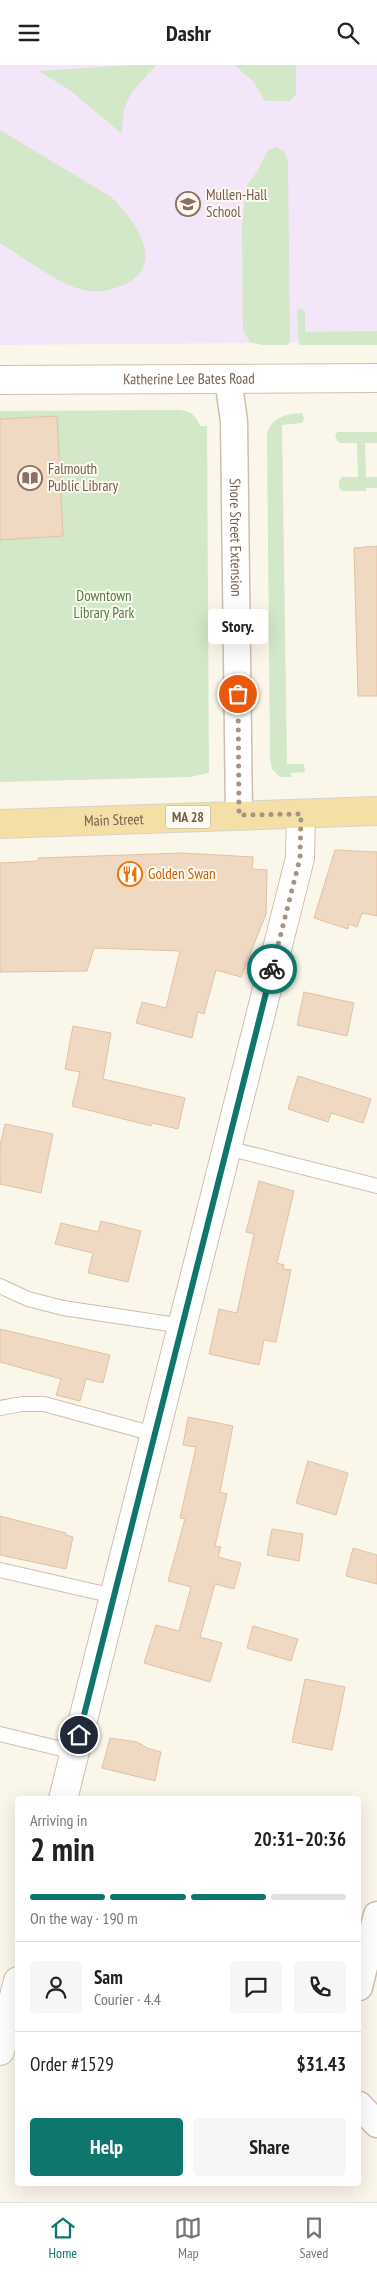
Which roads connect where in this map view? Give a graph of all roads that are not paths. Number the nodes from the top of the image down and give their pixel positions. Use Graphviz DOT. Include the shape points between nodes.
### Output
graph roads {
  1 [pos="377,378"];
  2 [pos="228,379"];
  3 [pos="0,380"];
  4 [pos="377,811"];
  5 [pos="301,814"];
  6 [pos="239,815"];
  7 [pos="0,824"];
  8 [pos="227,1148"];
  9 [pos="377,1186"];
  10 [pos="0,1286"];
  11 [pos="183,1326"];
  12 [pos="0,1408"];
  13 [pos="154,1434"];
  14 [pos="0,1570"];
  15 [pos="114,1596"];
  16 [pos="0,1734"];
  17 [pos="74,1752"];
  18 [pos="64,1796"];
  19 [pos="377,1915"];
  20 [pos="361,1979"];
  21 [pos="15,1993"];
  22 [pos="0,2051"];
  23 [pos="361,2107"];
  24 [pos="377,2125"];
  1 -- 2 [label="main road, Katherine Lee Bates Road"];
  2 -- 3 [label="main road, Katherine Lee Bates Road"];
  2 -- 6 [label="street, Shore Street Extension" via="234,430"];
  4 -- 5 [label="main road, Main Street / MA 28"];
  5 -- 6 [label="main road, Main Street / MA 28"];
  5 -- 8 [label="main road" via="300,858"];
  6 -- 7 [label="main road, Main Street / MA 28"];
  8 -- 9 [label="lane"];
  8 -- 11 [label="main road"];
  10 -- 11 [label="lane" via="28,1299 63,1308"];
  11 -- 13 [label="main road"];
  12 -- 13 [label="lane" via="44,1404"];
  13 -- 15 [label="main road"];
  14 -- 15 [label="lane"];
  15 -- 17 [label="main road"];
  16 -- 17 [label="lane"];
  17 -- 18 [label="main road"];
  19 -- 20 [label="street"];
  21 -- 22 [label="main road"];
  23 -- 24 [label="street"];
}
